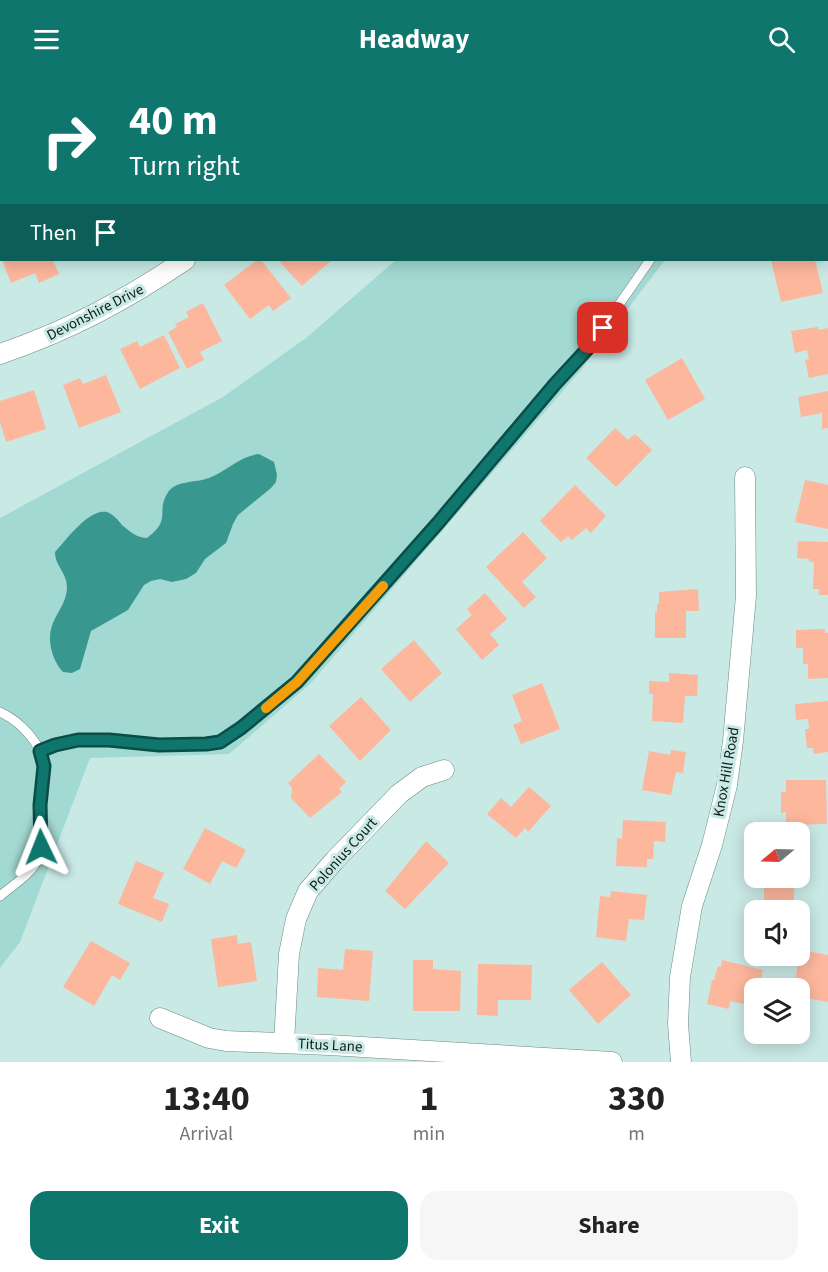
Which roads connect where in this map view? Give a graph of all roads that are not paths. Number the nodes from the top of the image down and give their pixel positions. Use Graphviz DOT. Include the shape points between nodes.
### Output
graph roads {
  1 [pos="183,261"];
  2 [pos="649,261"];
  3 [pos="0,354"];
  4 [pos="745,477"];
  5 [pos="0,712"];
  6 [pos="40,751"];
  7 [pos="444,770"];
  8 [pos="0,896"];
  9 [pos="160,1018"];
  10 [pos="284,1043"];
  11 [pos="612,1062"];
  12 [pos="681,1062"];
  1 -- 3 [label="street, Devonshire Drive" via="77,324"];
  2 -- 6 [label="lane" via="591,345 438,523 297,682 241,728 220,742 206,744 78,740"];
  4 -- 12 [label="street, Knox Hill Road" via="746,596 733,741 727,785 692,906 680,977"];
  5 -- 6 [label="lane" via="31,736"];
  6 -- 8 [label="lane" via="44,766 39,859"];
  7 -- 10 [label="street, Polonius Court" via="422,777 399,794 308,891 296,919 289,954"];
  9 -- 10 [label="street, Titus Lane" via="209,1038"];
  10 -- 11 [label="street, Titus Lane"];
}
